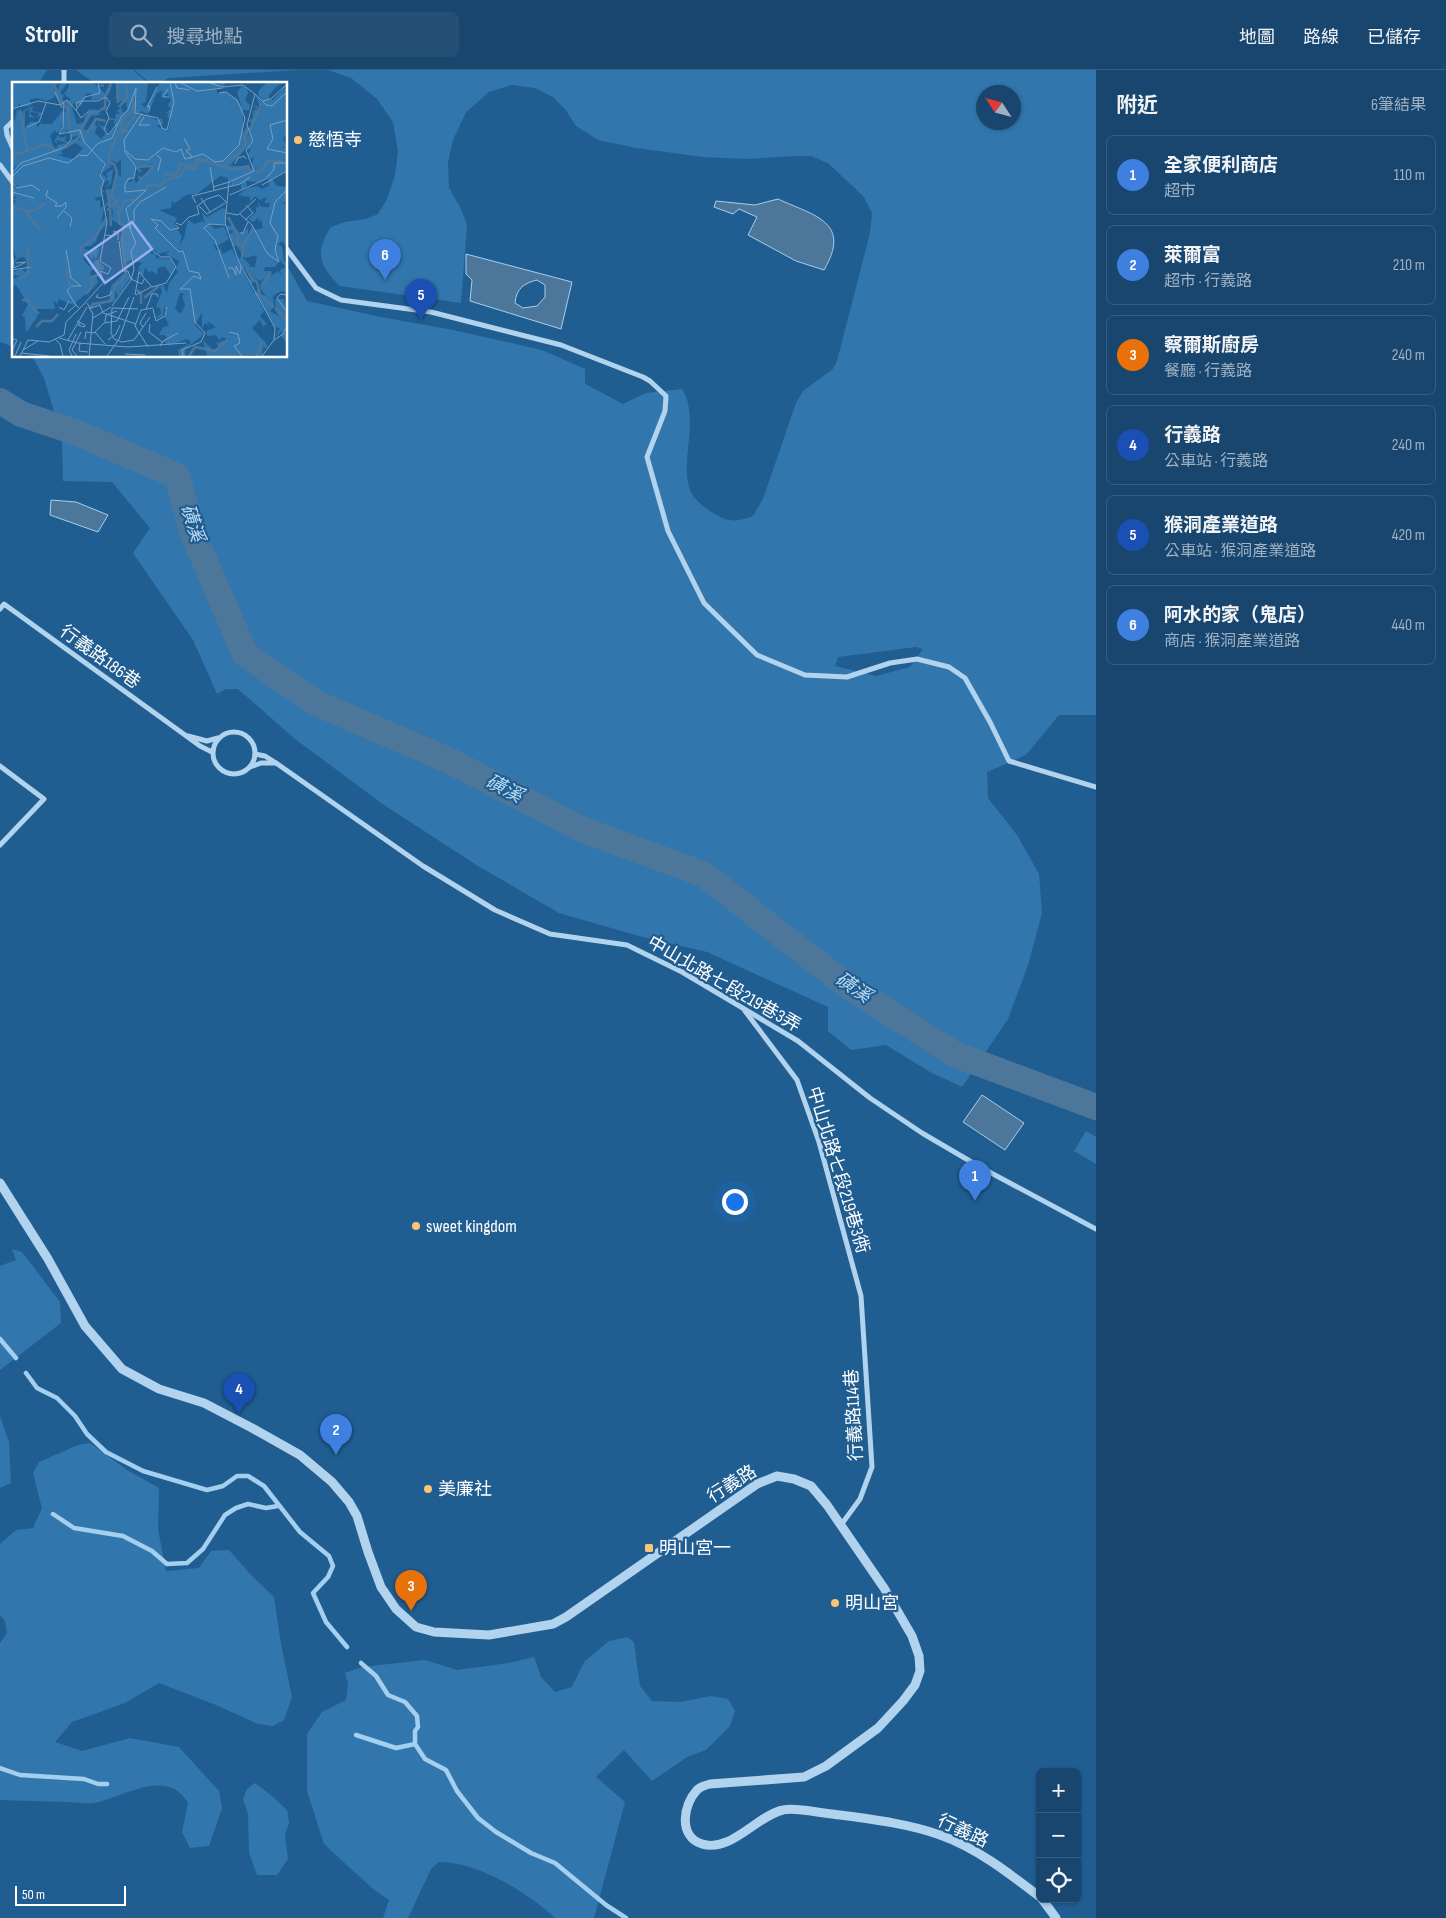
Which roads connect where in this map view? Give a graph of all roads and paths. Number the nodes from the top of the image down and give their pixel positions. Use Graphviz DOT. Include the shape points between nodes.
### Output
graph roads {
  1 [pos="12,122"];
  2 [pos="12,147"];
  3 [pos="0,165"];
  4 [pos="12,181"];
  5 [pos="288,251"];
  6 [pos="0,609"];
  7 [pos="185,736"];
  8 [pos="218,738"];
  9 [pos="212,752"];
  10 [pos="255,754"];
  11 [pos="276,763"];
  12 [pos="0,766"];
  13 [pos="249,767"];
  14 [pos="1096,787"];
  15 [pos="0,845"];
  16 [pos="744,1009"];
  17 [pos="0,1183"];
  18 [pos="1096,1228"];
  19 [pos="861,1296"];
  20 [pos="841,1524"];
  21 [pos="1036,1894"];
  22 [pos="1045,1903"];
  23 [pos="1056,1918"];
  1 -- 2 [label="street" via="6,128 6,135"];
  3 -- 4 [label="street"];
  5 -- 14 [label="street" via="316,288 341,300 431,312 552,343 650,381 666,396 665,411 647,457 668,531 704,603 757,656 805,675 847,677 890,663 917,659 949,667 965,678 1009,761"];
  6 -- 7 [label="street, 行義路186巷" via="4,604"];
  7 -- 8 [label="street, 行義路186巷" via="207,740"];
  7 -- 9 [label="street, 行義路186巷"];
  8 -- 9 [label="street"];
  8 -- 10 [label="street" via="231,731 245,735 251,740"];
  9 -- 13 [label="street" via="222,771 236,774"];
  10 -- 11 [label="street, 中山北路七段219巷3弄"];
  10 -- 13 [label="street"];
  11 -- 13 [label="street"];
  11 -- 16 [label="street, 中山北路七段219巷3弄" via="424,866 495,910 550,934 627,945 682,972"];
  12 -- 15 [label="street" via="44,800"];
  16 -- 18 [label="street, 中山北路七段219巷3弄" via="798,1041 870,1098 922,1133"];
  16 -- 19 [label="street, 中山北路七段219巷3衖" via="797,1080 819,1142"];
  17 -- 20 [label="street, 行義路" via="85,1326 122,1369 159,1389 204,1404 252,1428 300,1455 332,1482 357,1516 381,1587 396,1609 416,1627 434,1632 489,1635 553,1624 757,1484 777,1476 794,1478 811,1486"];
  19 -- 20 [label="street, 行義路114巷" via="872,1466 860,1499"];
  20 -- 21 [label="street, 行義路" via="912,1636 920,1671 915,1686 878,1728 826,1766 804,1777 710,1784 698,1789 688,1803 684,1819 688,1833 700,1843 713,1847 728,1842 769,1814 786,1809 877,1820 941,1836 987,1859"];
  22 -- 23 [label="street, 行義路"];
}
